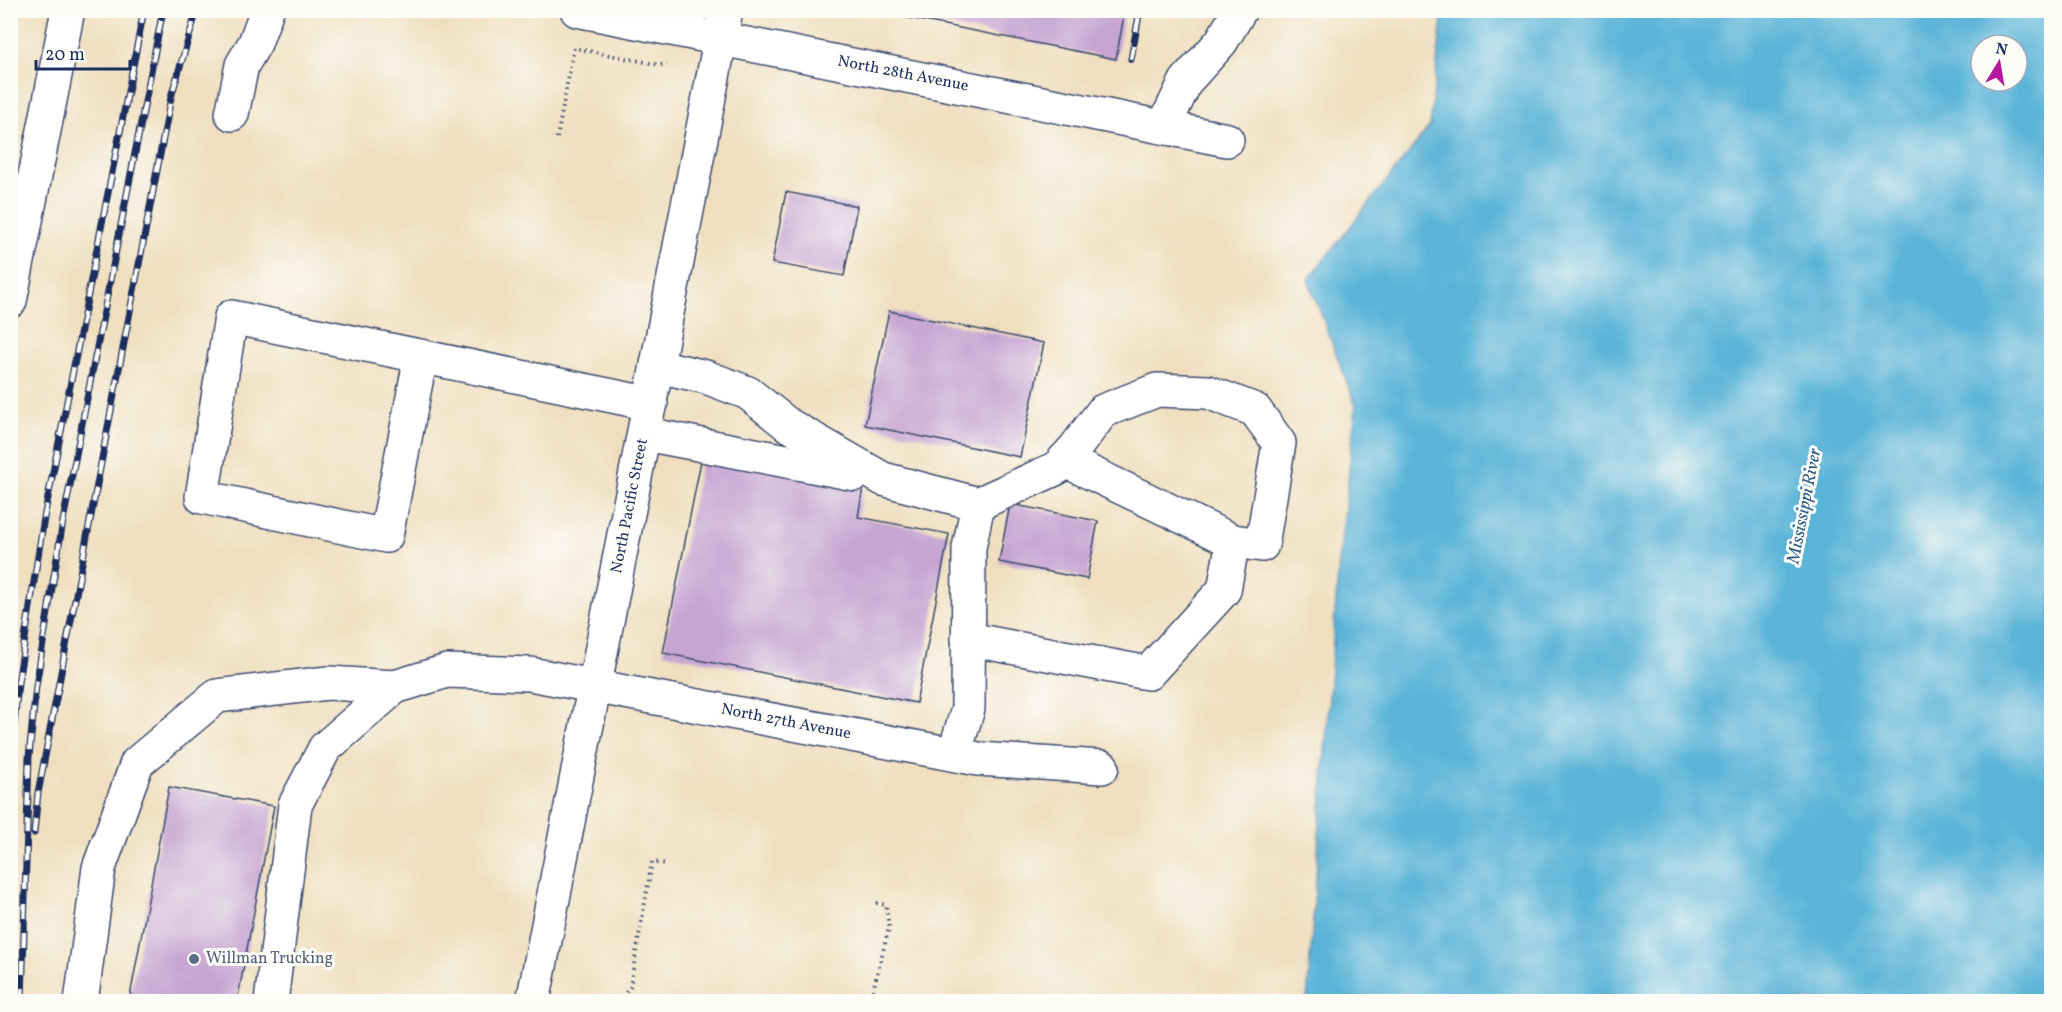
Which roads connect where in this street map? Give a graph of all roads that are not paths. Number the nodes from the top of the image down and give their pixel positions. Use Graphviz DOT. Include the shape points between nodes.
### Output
graph roads {
  1 [pos="68,10"];
  2 [pos="267,10"];
  3 [pos="577,10"];
  4 [pos="1240,10"];
  5 [pos="724,24"];
  6 [pos="232,114"];
  7 [pos="1164,126"];
  8 [pos="1227,140"];
  9 [pos="10,301"];
  10 [pos="421,356"];
  11 [pos="658,366"];
  12 [pos="648,419"];
  13 [pos="1064,460"];
  14 [pos="883,479"];
  15 [pos="978,504"];
  16 [pos="1247,543"];
  17 [pos="968,639"];
  18 [pos="594,685"];
  19 [pos="395,687"];
  20 [pos="966,757"];
  21 [pos="1102,767"];
  22 [pos="81,1002"];
  23 [pos="271,1002"];
  24 [pos="533,1002"];
  1 -- 9 [label="street"];
  2 -- 6 [label="street" via="255,44 242,65"];
  3 -- 5 [label="street, North 28th Avenue"];
  4 -- 7 [label="street" via="1221,42 1186,81"];
  5 -- 7 [label="street, North 28th Avenue"];
  5 -- 11 [label="street, North Pacific Street"];
  7 -- 8 [label="street, North 28th Avenue"];
  10 -- 10 [label="street" via="231,317 201,497 386,536"];
  10 -- 12 [label="street"];
  11 -- 12 [label="street, North Pacific Street"];
  11 -- 14 [label="street" via="706,377 748,393 787,424"];
  12 -- 14 [label="street" via="686,440"];
  12 -- 18 [label="street, North Pacific Street"];
  13 -- 15 [label="street" via="1057,468"];
  13 -- 16 [label="street"];
  13 -- 16 [label="street" via="1103,411 1158,390 1208,392 1255,410 1280,443"];
  14 -- 15 [label="street"];
  15 -- 17 [label="street" via="969,548"];
  16 -- 17 [label="street" via="1224,591 1148,673"];
  17 -- 20 [label="street"];
  18 -- 19 [label="street, North 27th Avenue" via="530,674 447,671"];
  18 -- 20 [label="street, North 27th Avenue"];
  18 -- 24 [label="street, North Pacific Street"];
  19 -- 22 [label="street" via="328,683 217,696 137,763 99,868"];
  19 -- 23 [label="street" via="325,748 295,805"];
  20 -- 21 [label="street, North 27th Avenue"];
}
